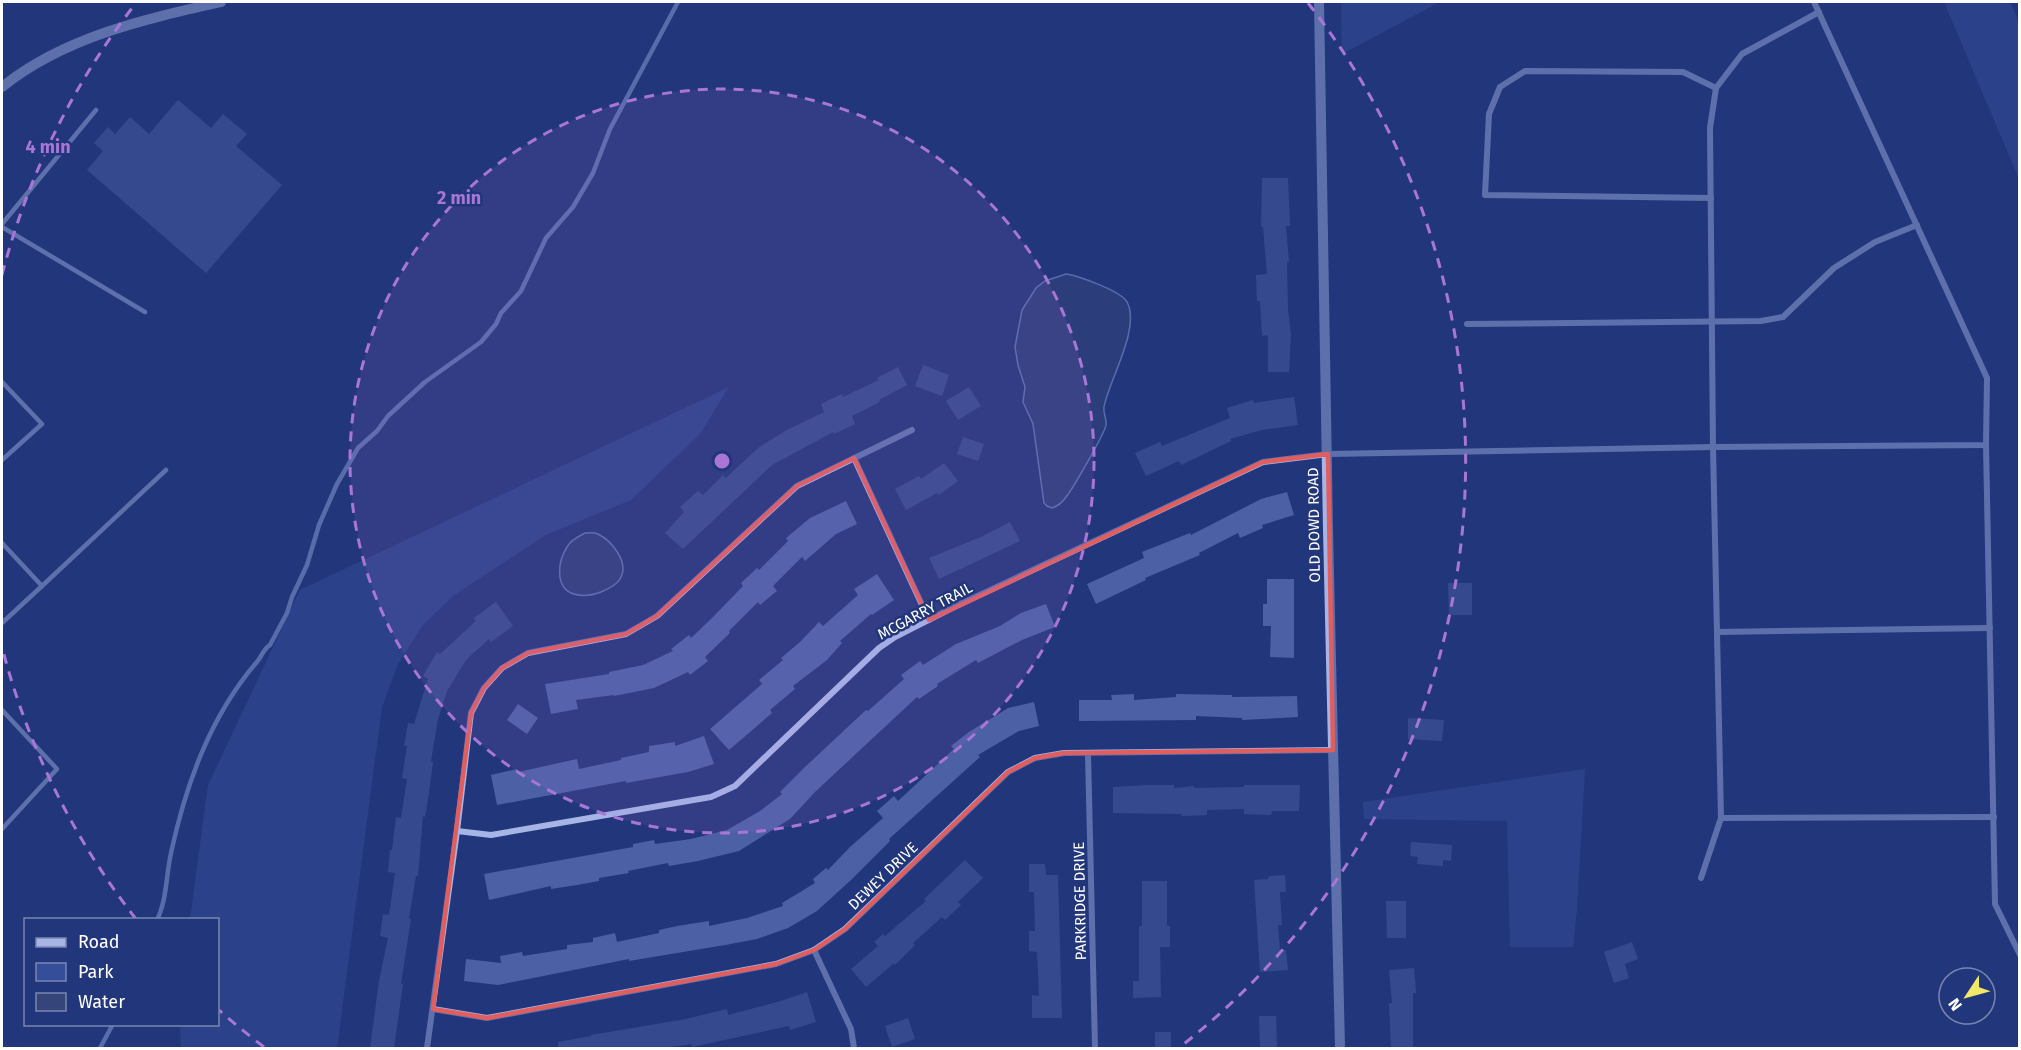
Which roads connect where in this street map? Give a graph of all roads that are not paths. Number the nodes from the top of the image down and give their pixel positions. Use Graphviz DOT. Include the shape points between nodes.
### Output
graph roads {
  1 [pos="221,2"];
  2 [pos="1319,2"];
  3 [pos="1814,2"];
  4 [pos="1819,12"];
  5 [pos="2,87"];
  6 [pos="1716,88"];
  7 [pos="96,110"];
  8 [pos="1711,198"];
  9 [pos="1917,225"];
  10 [pos="2,226"];
  11 [pos="145,312"];
  12 [pos="1713,320"];
  13 [pos="1467,324"];
  14 [pos="2,382"];
  15 [pos="912,430"];
  16 [pos="1986,445"];
  17 [pos="1713,447"];
  18 [pos="1328,454"];
  19 [pos="854,458"];
  20 [pos="2,459"];
  21 [pos="166,470"];
  22 [pos="2,543"];
  23 [pos="42,586"];
  24 [pos="929,620"];
  25 [pos="2,623"];
  26 [pos="1989,628"];
  27 [pos="1717,632"];
  28 [pos="2,710"];
  29 [pos="1333,750"];
  30 [pos="1088,754"];
  31 [pos="1994,817"];
  32 [pos="1721,818"];
  33 [pos="2,829"];
  34 [pos="458,831"];
  35 [pos="1701,878"];
  36 [pos="814,950"];
  37 [pos="2019,955"];
  38 [pos="433,1009"];
  39 [pos="427,1048"];
  40 [pos="854,1048"];
  41 [pos="1095,1048"];
  42 [pos="1340,1048"];
  1 -- 5 [label="street" via="73,44 34,63"];
  2 -- 18 [label="street, OLD DOWD ROAD"];
  3 -- 4 [label="street"];
  4 -- 6 [label="street" via="1742,54"];
  4 -- 9 [label="street"];
  6 -- 8 [label="street" via="1710,128"];
  6 -- 8 [label="street" via="1683,72 1525,71 1500,87 1489,114 1485,195"];
  7 -- 10 [label="lane"];
  8 -- 12 [label="street"];
  9 -- 12 [label="street" via="1875,242 1834,268 1784,317 1761,321"];
  9 -- 16 [label="street" via="1987,378"];
  10 -- 11 [label="lane"];
  12 -- 13 [label="street"];
  12 -- 17 [label="street"];
  14 -- 20 [label="lane" via="42,424"];
  15 -- 19 [label="street"];
  16 -- 17 [label="street, MCGARRY TRAIL"];
  16 -- 26 [label="street"];
  17 -- 18 [label="street, MCGARRY TRAIL"];
  17 -- 27 [label="street"];
  18 -- 24 [label="street, MCGARRY TRAIL" via="1263,462"];
  18 -- 29 [label="street, OLD DOWD ROAD"];
  19 -- 24 [label="street"];
  19 -- 34 [label="street" via="796,486 657,616 626,634 528,653 502,668 484,688 471,713"];
  21 -- 23 [label="lane"];
  22 -- 23 [label="lane"];
  23 -- 25 [label="lane"];
  24 -- 34 [label="street, MCGARRY TRAIL" via="879,648 735,786 711,798 491,835"];
  26 -- 27 [label="street"];
  26 -- 31 [label="street"];
  27 -- 32 [label="street"];
  28 -- 33 [label="lane" via="57,770"];
  29 -- 30 [label="street, DEWEY DRIVE"];
  29 -- 42 [label="street, OLD DOWD ROAD"];
  30 -- 36 [label="street, DEWEY DRIVE" via="1035,758 1008,772 845,929"];
  30 -- 41 [label="street, PARKRIDGE DRIVE"];
  31 -- 32 [label="street"];
  31 -- 37 [label="street" via="1995,904"];
  32 -- 35 [label="street"];
  34 -- 38 [label="street"];
  36 -- 38 [label="street, DEWEY DRIVE" via="777,964 488,1018"];
  36 -- 40 [label="street" via="851,1029"];
  38 -- 39 [label="street"];
}
